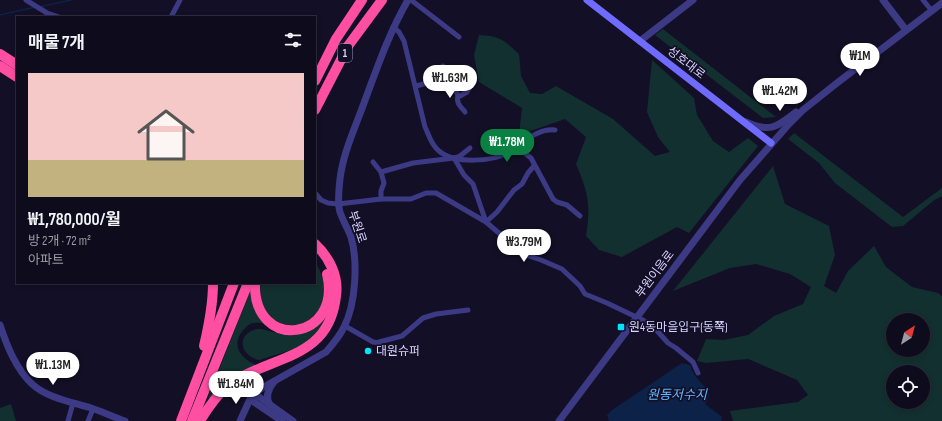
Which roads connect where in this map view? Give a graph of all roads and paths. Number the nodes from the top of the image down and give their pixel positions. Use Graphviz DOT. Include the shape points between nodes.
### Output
graph roads {
  1 [pos="26,0"];
  2 [pos="180,0"];
  3 [pos="362,0"];
  4 [pos="382,0"];
  5 [pos="410,0"];
  6 [pos="587,0"];
  7 [pos="693,0"];
  8 [pos="883,0"];
  9 [pos="923,0"];
  10 [pos="942,3"];
  11 [pos="932,11"];
  12 [pos="57,16"];
  13 [pos="171,16"];
  14 [pos="393,27"];
  15 [pos="906,30"];
  16 [pos="459,37"];
  17 [pos="336,39"];
  18 [pos="640,41"];
  19 [pos="0,54"];
  20 [pos="316,62"];
  21 [pos="16,64"];
  22 [pos="0,66"];
  23 [pos="443,66"];
  24 [pos="16,76"];
  25 [pos="316,79"];
  26 [pos="444,79"];
  27 [pos="471,84"];
  28 [pos="416,86"];
  29 [pos="458,95"];
  30 [pos="818,98"];
  31 [pos="316,108"];
  32 [pos="465,112"];
  33 [pos="739,118"];
  34 [pos="555,130"];
  35 [pos="772,143"];
  36 [pos="517,147"];
  37 [pos="470,148"];
  38 [pos="454,158"];
  39 [pos="373,162"];
  40 [pos="534,166"];
  41 [pos="381,172"];
  42 [pos="316,194"];
  43 [pos="381,199"];
  44 [pos="338,204"];
  45 [pos="580,216"];
  46 [pos="486,222"];
  47 [pos="316,245"];
  48 [pos="316,255"];
  49 [pos="213,284"];
  50 [pos="234,284"];
  51 [pos="248,284"];
  52 [pos="255,284"];
  53 [pos="468,310"];
  54 [pos="637,317"];
  55 [pos="0,325"];
  56 [pos="345,326"];
  57 [pos="698,373"];
  58 [pos="197,378"];
  59 [pos="275,381"];
  60 [pos="251,397"];
  61 [pos="73,403"];
  62 [pos="270,405"];
  63 [pos="93,409"];
  64 [pos="68,421"];
  65 [pos="88,421"];
  66 [pos="125,421"];
  67 [pos="181,421"];
  68 [pos="192,421"];
  69 [pos="200,421"];
  70 [pos="240,421"];
  71 [pos="282,421"];
  72 [pos="293,421"];
  73 [pos="559,421"];
  1 -- 12 [label="street"];
  2 -- 13 [label="street"];
  3 -- 17 [label="highway, 1"];
  4 -- 31 [label="highway, 1" via="348,46"];
  5 -- 14 [label="street, 부원로"];
  5 -- 16 [label="street"];
  6 -- 18 [label="main road, 성호대로"];
  7 -- 18 [label="street"];
  8 -- 15 [label="street"];
  9 -- 11 [label="street"];
  10 -- 11 [label="street"];
  11 -- 15 [label="street"];
  14 -- 28 [label="street" via="404,41"];
  14 -- 44 [label="street, 부원로" via="348,145 342,167"];
  15 -- 30 [label="street"];
  17 -- 20 [label="highway"];
  17 -- 25 [label="highway, 1"];
  18 -- 33 [label="main road, 성호대로"];
  19 -- 21 [label="highway"];
  22 -- 24 [label="highway"];
  23 -- 26 [label="street"];
  26 -- 28 [label="street"];
  26 -- 29 [label="street" via="450,80"];
  27 -- 29 [label="street" via="467,92"];
  28 -- 38 [label="street" via="430,139 439,151"];
  29 -- 32 [label="street" via="458,104"];
  30 -- 33 [label="street" via="803,106 778,126 755,126"];
  30 -- 35 [label="street, 부원이음로"];
  33 -- 35 [label="main road, 성호대로"];
  34 -- 36 [label="street" via="542,131"];
  35 -- 54 [label="street, 부원이음로" via="740,180"];
  36 -- 38 [label="street" via="499,157 482,160"];
  36 -- 40 [label="street" via="530,158"];
  37 -- 38 [label="street"];
  38 -- 41 [label="street" via="413,163"];
  38 -- 46 [label="street" via="473,184"];
  39 -- 41 [label="street"];
  40 -- 45 [label="street" via="553,199 567,205"];
  40 -- 46 [label="street" via="522,184"];
  41 -- 43 [label="street" via="384,183"];
  42 -- 44 [label="street" via="321,200"];
  43 -- 44 [label="street"];
  43 -- 46 [label="street" via="411,198 436,193"];
  44 -- 56 [label="street, 부원로" via="351,238 355,264 352,297"];
  46 -- 54 [label="street" via="522,253 562,269 585,294"];
  47 -- 69 [label="highway" via="329,262 337,288 332,317 324,330 314,342 300,351 229,384 207,408"];
  48 -- 52 [label="highway" via="326,270 330,285 325,309 309,326 293,331 276,327 269,322 259,310"];
  49 -- 58 [label="highway" via="211,316"];
  50 -- 58 [label="highway"];
  51 -- 68 [label="highway"];
  53 -- 56 [label="street" via="423,318 402,336 379,342 373,342"];
  54 -- 57 [label="street" via="651,324 668,343 687,356"];
  54 -- 73 [label="street, 부원이음로"];
  55 -- 61 [label="street" via="22,373 32,384 50,395"];
  56 -- 59 [label="street, 부원로" via="326,352"];
  58 -- 67 [label="highway"];
  59 -- 60 [label="street, 부원로"];
  59 -- 62 [label="street" via="267,394"];
  60 -- 62 [label="street" via="258,396"];
  60 -- 70 [label="street, 부원로"];
  60 -- 71 [label="street" via="254,402"];
  61 -- 63 [label="street"];
  61 -- 64 [label="street"];
  62 -- 72 [label="street"];
  63 -- 65 [label="street"];
  63 -- 66 [label="street"];
}
